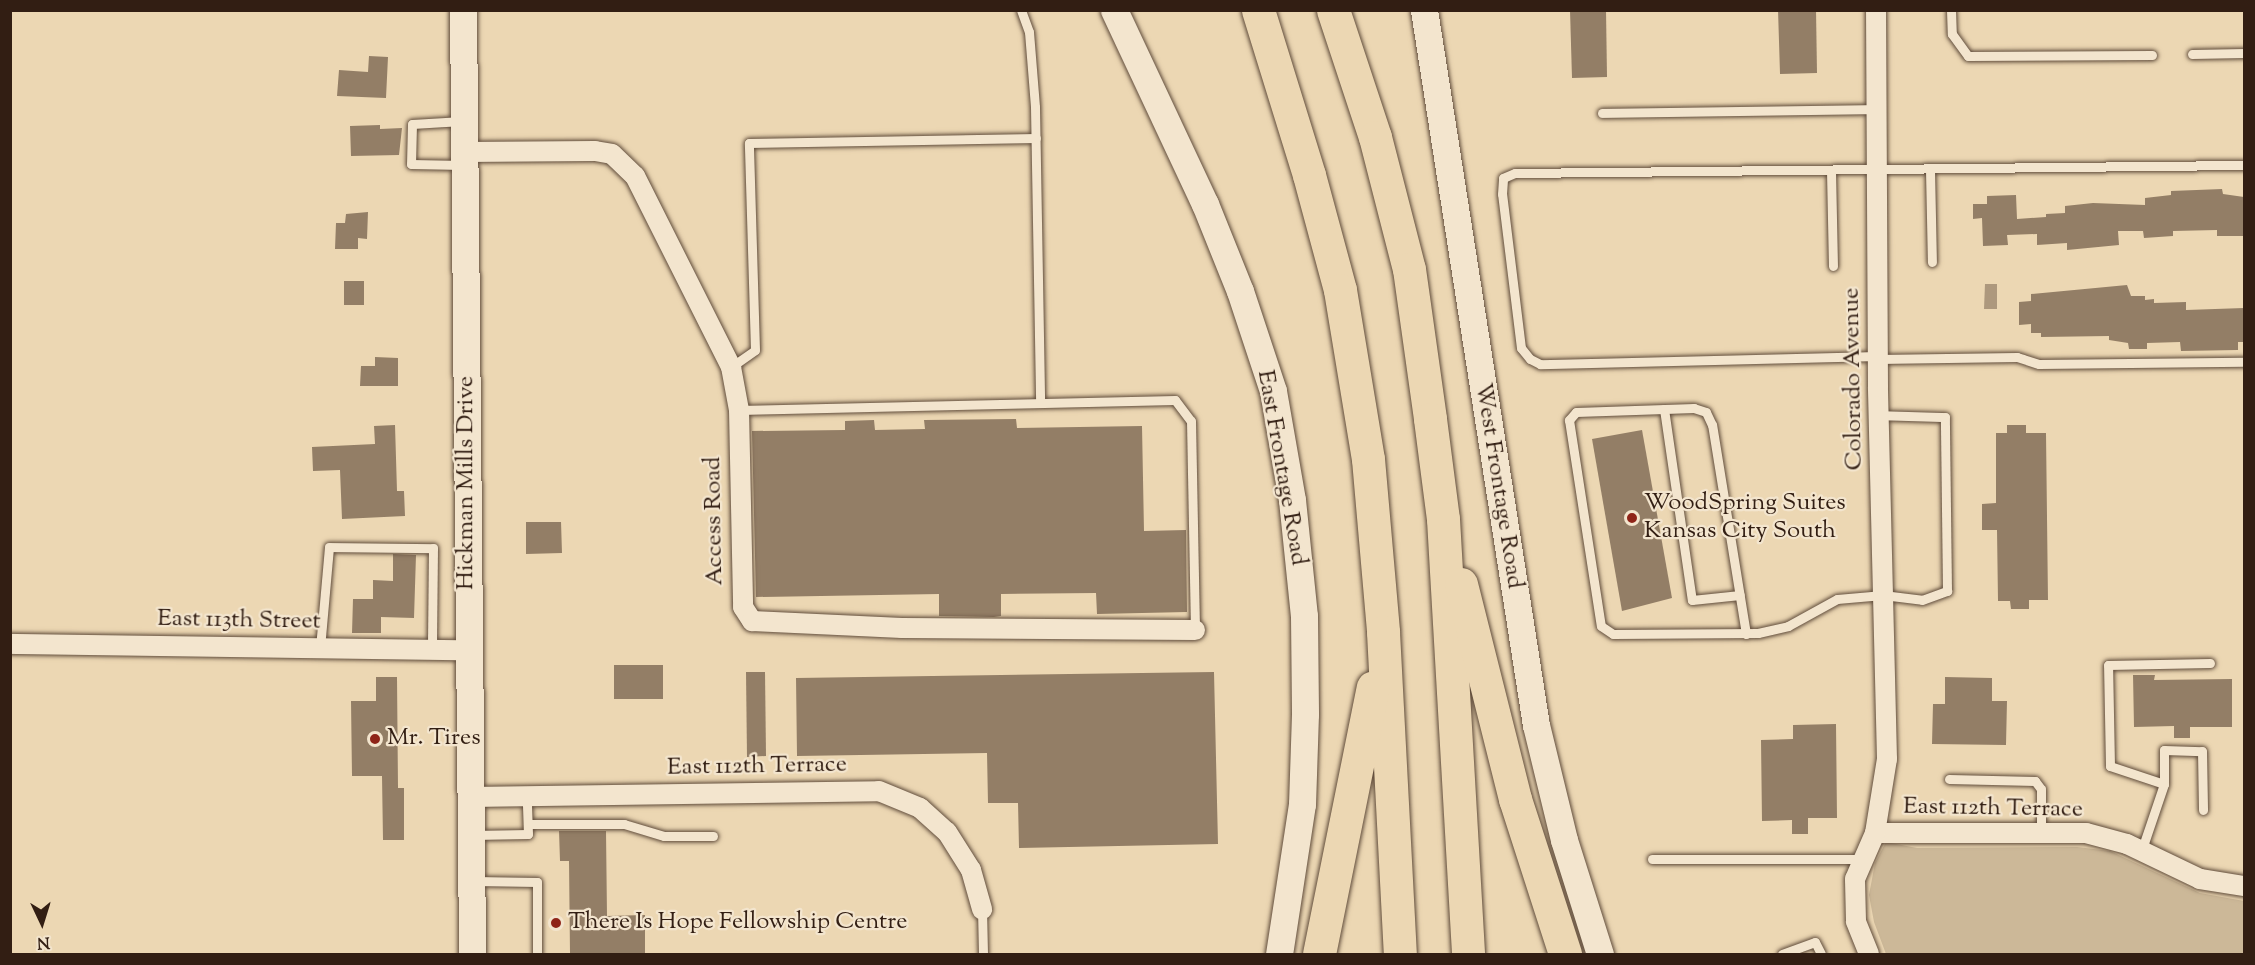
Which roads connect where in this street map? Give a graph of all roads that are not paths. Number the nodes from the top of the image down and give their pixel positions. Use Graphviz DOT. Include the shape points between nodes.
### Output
graph roads {
  1 [pos="463,10"];
  2 [pos="1021,10"];
  3 [pos="1114,10"];
  4 [pos="1258,10"];
  5 [pos="1333,10"];
  6 [pos="1424,10"];
  7 [pos="1876,10"];
  8 [pos="1951,10"];
  9 [pos="2244,53"];
  10 [pos="2192,54"];
  11 [pos="2152,55"];
  12 [pos="1877,109"];
  13 [pos="1602,113"];
  14 [pos="465,120"];
  15 [pos="1036,138"];
  16 [pos="465,158"];
  17 [pos="2244,165"];
  18 [pos="1877,170"];
  19 [pos="1930,170"];
  20 [pos="1832,171"];
  21 [pos="1932,262"];
  22 [pos="1833,266"];
  23 [pos="1878,357"];
  24 [pos="2244,362"];
  25 [pos="731,367"];
  26 [pos="1040,403"];
  27 [pos="1664,409"];
  28 [pos="739,410"];
  29 [pos="1879,415"];
  30 [pos="1443,519"];
  31 [pos="1740,595"];
  32 [pos="1883,595"];
  33 [pos="1195,630"];
  34 [pos="1383,632"];
  35 [pos="1746,633"];
  36 [pos="10,644"];
  37 [pos="320,648"];
  38 [pos="432,649"];
  39 [pos="468,650"];
  40 [pos="2210,663"];
  41 [pos="1949,779"];
  42 [pos="2164,784"];
  43 [pos="528,796"];
  44 [pos="470,797"];
  45 [pos="2203,810"];
  46 [pos="528,824"];
  47 [pos="1875,833"];
  48 [pos="2041,833"];
  49 [pos="471,836"];
  50 [pos="713,836"];
  51 [pos="2141,852"];
  52 [pos="1652,859"];
  53 [pos="1862,859"];
  54 [pos="471,880"];
  55 [pos="2244,886"];
  56 [pos="982,909"];
  57 [pos="472,954"];
  58 [pos="537,954"];
  59 [pos="983,954"];
  60 [pos="1279,954"];
  61 [pos="1319,954"];
  62 [pos="1400,954"];
  63 [pos="1468,954"];
  64 [pos="1565,954"];
  65 [pos="1600,954"];
  66 [pos="1782,954"];
  67 [pos="1821,954"];
  68 [pos="1869,954"];
  1 -- 14 [label="street, Hickman Mills Drive"];
  2 -- 15 [label="lane" via="1029,32"];
  3 -- 60 [label="street, East Frontage Road" via="1205,204 1240,291 1273,391 1292,500 1304,616 1305,670 1302,804"];
  4 -- 34 [label="highway" via="1340,290 1368,459"];
  5 -- 30 [label="highway" via="1375,137 1409,268"];
  6 -- 65 [label="street, West Frontage Road" via="1536,725 1564,840"];
  7 -- 12 [label="street, Colorado Avenue"];
  8 -- 11 [label="lane" via="1952,34 1968,56"];
  9 -- 10 [label="lane"];
  12 -- 13 [label="lane"];
  12 -- 18 [label="street, Colorado Avenue"];
  14 -- 16 [label="street, Hickman Mills Drive"];
  14 -- 16 [label="lane" via="412,124 411,164"];
  15 -- 25 [label="lane" via="749,143 754,350"];
  15 -- 26 [label="lane"];
  16 -- 25 [label="street, Access Road" via="596,151 612,154 641,186"];
  16 -- 39 [label="street, Hickman Mills Drive"];
  17 -- 19 [label="lane"];
  18 -- 19 [label="lane"];
  18 -- 20 [label="lane"];
  18 -- 23 [label="street, Colorado Avenue"];
  19 -- 21 [label="lane"];
  20 -- 22 [label="lane"];
  20 -- 23 [label="lane" via="1515,172 1503,177 1521,348 1530,360 1540,364"];
  23 -- 24 [label="lane" via="2017,357 2039,364"];
  23 -- 29 [label="street, Colorado Avenue"];
  25 -- 28 [label="street, Access Road"];
  26 -- 28 [label="lane"];
  26 -- 33 [label="lane" via="1175,400 1191,421"];
  27 -- 31 [label="lane" via="1706,412 1712,425"];
  27 -- 31 [label="lane" via="1692,600"];
  27 -- 35 [label="lane" via="1576,412 1569,420 1596,615 1601,626 1612,634"];
  28 -- 33 [label="street, Access Road" via="743,607 752,621 902,628"];
  29 -- 32 [label="street, Colorado Avenue"];
  29 -- 32 [label="lane" via="1945,417 1947,591 1922,600"];
  30 -- 63 [label="highway"];
  30 -- 64 [label="highway" via="1515,799"];
  31 -- 35 [label="lane"];
  32 -- 35 [label="lane" via="1837,599 1788,626"];
  32 -- 47 [label="street, Colorado Avenue" via="1887,759"];
  34 -- 61 [label="highway"];
  34 -- 62 [label="highway"];
  36 -- 37 [label="street, East 113th Street"];
  37 -- 38 [label="street, East 113th Street"];
  37 -- 38 [label="lane" via="328,547 433,548"];
  38 -- 39 [label="street, East 113th Street"];
  39 -- 44 [label="street, Hickman Mills Drive"];
  40 -- 42 [label="lane" via="2108,665 2110,766"];
  41 -- 48 [label="lane" via="2034,781 2041,789"];
  42 -- 45 [label="lane" via="2164,750 2202,751"];
  42 -- 51 [label="lane"];
  43 -- 44 [label="street, East 112th Terrace"];
  43 -- 46 [label="lane"];
  43 -- 56 [label="street, East 112th Terrace" via="879,791 920,808 947,832 971,870"];
  44 -- 49 [label="street, Hickman Mills Drive"];
  46 -- 49 [label="lane" via="528,834"];
  46 -- 50 [label="lane" via="624,824 664,836"];
  47 -- 48 [label="street, East 112th Terrace"];
  47 -- 53 [label="street, Colorado Avenue"];
  48 -- 51 [label="street, East 112th Terrace" via="2086,833"];
  49 -- 54 [label="street, Hickman Mills Drive"];
  51 -- 55 [label="street, East 112th Terrace" via="2200,879"];
  52 -- 53 [label="lane"];
  53 -- 68 [label="street, Colorado Avenue" via="1855,879 1856,921"];
  54 -- 57 [label="street, Hickman Mills Drive"];
  54 -- 58 [label="lane" via="537,882"];
  56 -- 59 [label="lane"];
  66 -- 67 [label="lane" via="1815,942"];
}
